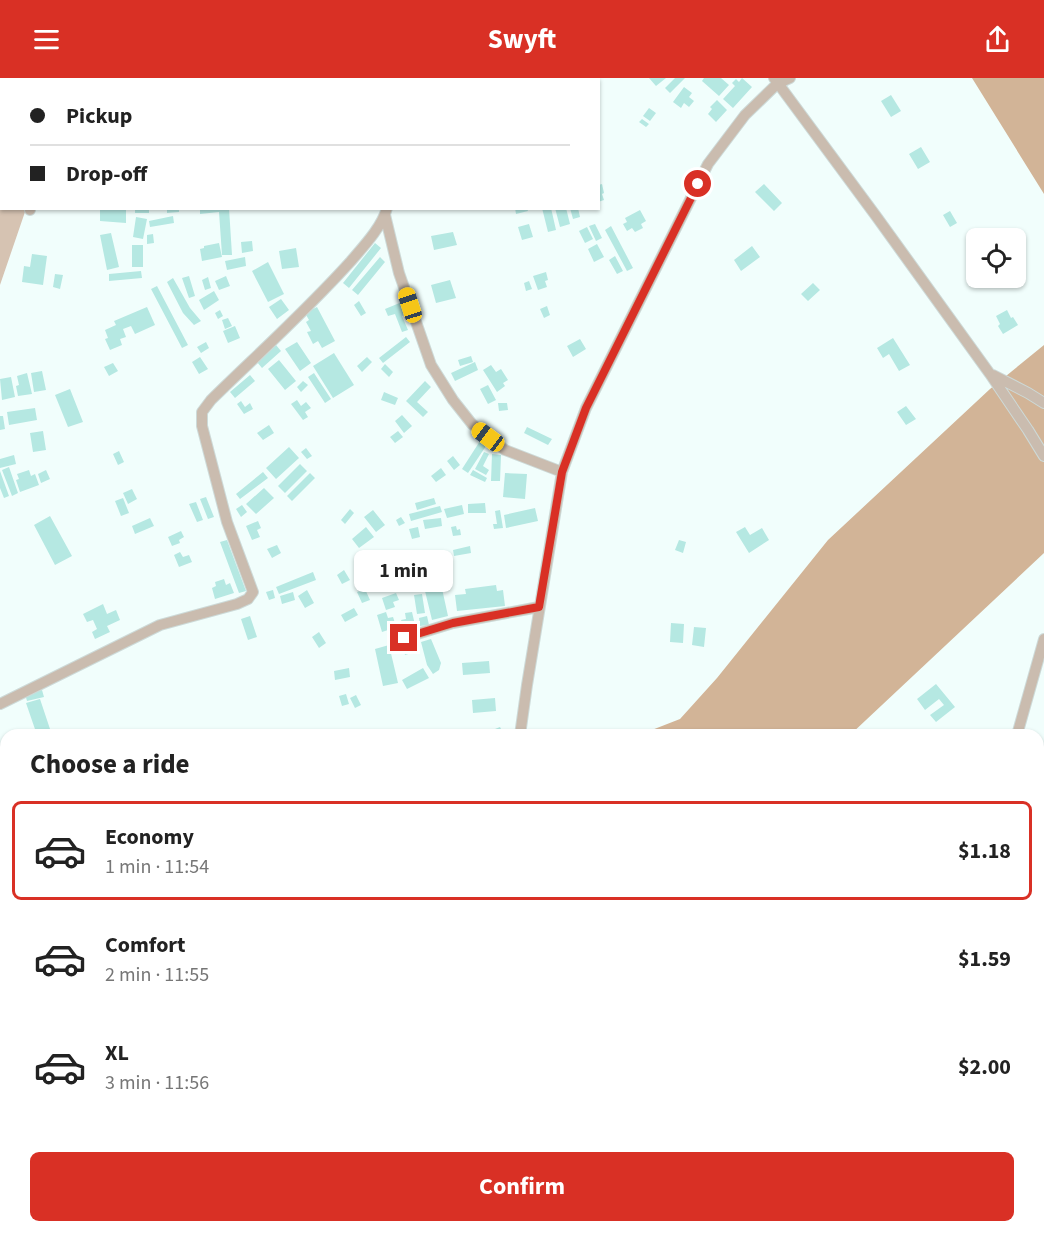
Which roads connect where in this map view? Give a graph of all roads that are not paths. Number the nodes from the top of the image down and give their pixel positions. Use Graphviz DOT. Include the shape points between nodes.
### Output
graph roads {
  1 [pos="790,78"];
  2 [pos="775,81"];
  3 [pos="386,212"];
  4 [pos="990,374"];
  5 [pos="1044,403"];
  6 [pos="1044,456"];
  7 [pos="562,472"];
  8 [pos="539,607"];
  9 [pos="404,638"];
  10 [pos="1044,639"];
  11 [pos="0,704"];
  12 [pos="521,729"];
  13 [pos="1019,729"];
  1 -- 2 [label="street"];
  2 -- 4 [label="street"];
  2 -- 7 [label="street" via="708,164 586,408"];
  3 -- 7 [label="street" via="399,273 428,357 453,400 472,424 505,450"];
  3 -- 11 [label="street" via="365,245 330,285 202,412 220,500 253,592 248,599 160,625"];
  4 -- 5 [label="street"];
  4 -- 6 [label="street"];
  7 -- 8 [label="street"];
  8 -- 9 [label="street" via="453,623"];
  8 -- 12 [label="street"];
  10 -- 13 [label="street"];
}
